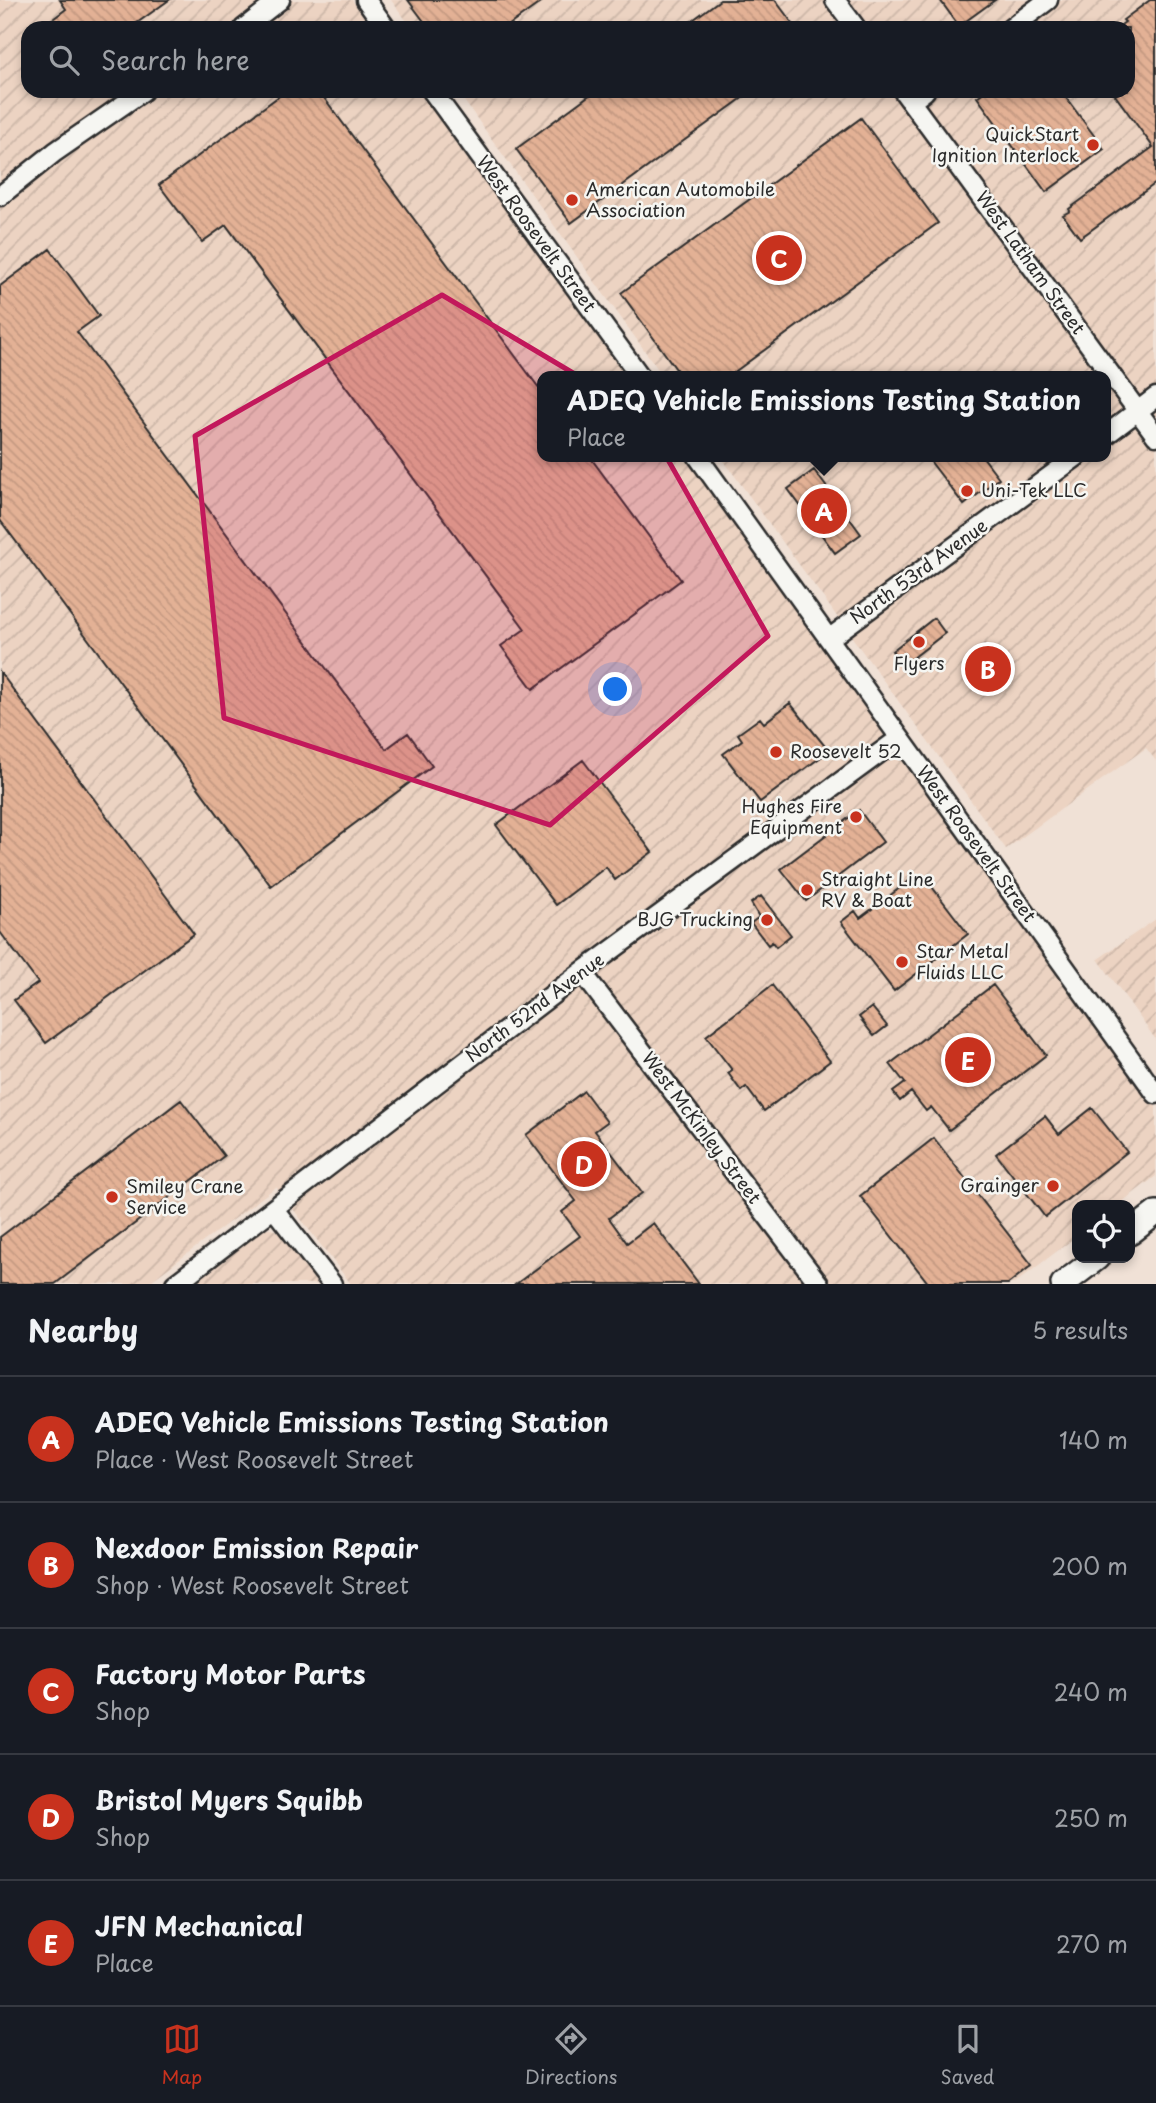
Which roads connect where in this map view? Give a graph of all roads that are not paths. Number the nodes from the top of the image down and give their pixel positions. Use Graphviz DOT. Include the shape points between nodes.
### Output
graph roads {
  1 [pos="280,0"];
  2 [pos="366,0"];
  3 [pos="835,0"];
  4 [pos="1048,0"];
  5 [pos="253,21"];
  6 [pos="381,21"];
  7 [pos="851,21"];
  8 [pos="1020,21"];
  9 [pos="133,98"];
  10 [pos="437,98"];
  11 [pos="915,98"];
  12 [pos="0,196"];
  13 [pos="636,371"];
  14 [pos="1110,371"];
  15 [pos="1111,373"];
  16 [pos="1156,397"];
  17 [pos="1138,411"];
  18 [pos="1111,431"];
  19 [pos="1156,436"];
  20 [pos="702,462"];
  21 [pos="1069,462"];
  22 [pos="830,638"];
  23 [pos="900,738"];
  24 [pos="582,972"];
  25 [pos="1156,1094"];
  26 [pos="274,1209"];
  27 [pos="1156,1213"];
  28 [pos="1135,1229"];
  29 [pos="1090,1263"];
  30 [pos="175,1284"];
  31 [pos="332,1284"];
  32 [pos="819,1284"];
  33 [pos="1063,1284"];
  1 -- 5 [label="street"];
  2 -- 6 [label="street"];
  3 -- 7 [label="street"];
  4 -- 8 [label="street"];
  9 -- 12 [label="street"];
  10 -- 13 [label="street, West Roosevelt Street"];
  11 -- 14 [label="street, West Latham Street"];
  15 -- 17 [label="street, West Latham Street"];
  16 -- 17 [label="street"];
  17 -- 18 [label="street"];
  17 -- 19 [label="street, West Latham Street"];
  20 -- 22 [label="street, West Roosevelt Street"];
  21 -- 22 [label="street, North 53rd Avenue"];
  22 -- 23 [label="street, West Roosevelt Street"];
  23 -- 24 [label="street, North 52nd Avenue"];
  23 -- 25 [label="street, West Roosevelt Street"];
  24 -- 26 [label="street, North 52nd Avenue"];
  24 -- 32 [label="street, West McKinley Street"];
  26 -- 30 [label="street, North 52nd Avenue"];
  26 -- 31 [label="street"];
  27 -- 28 [label="main road"];
  29 -- 33 [label="main road"];
}
